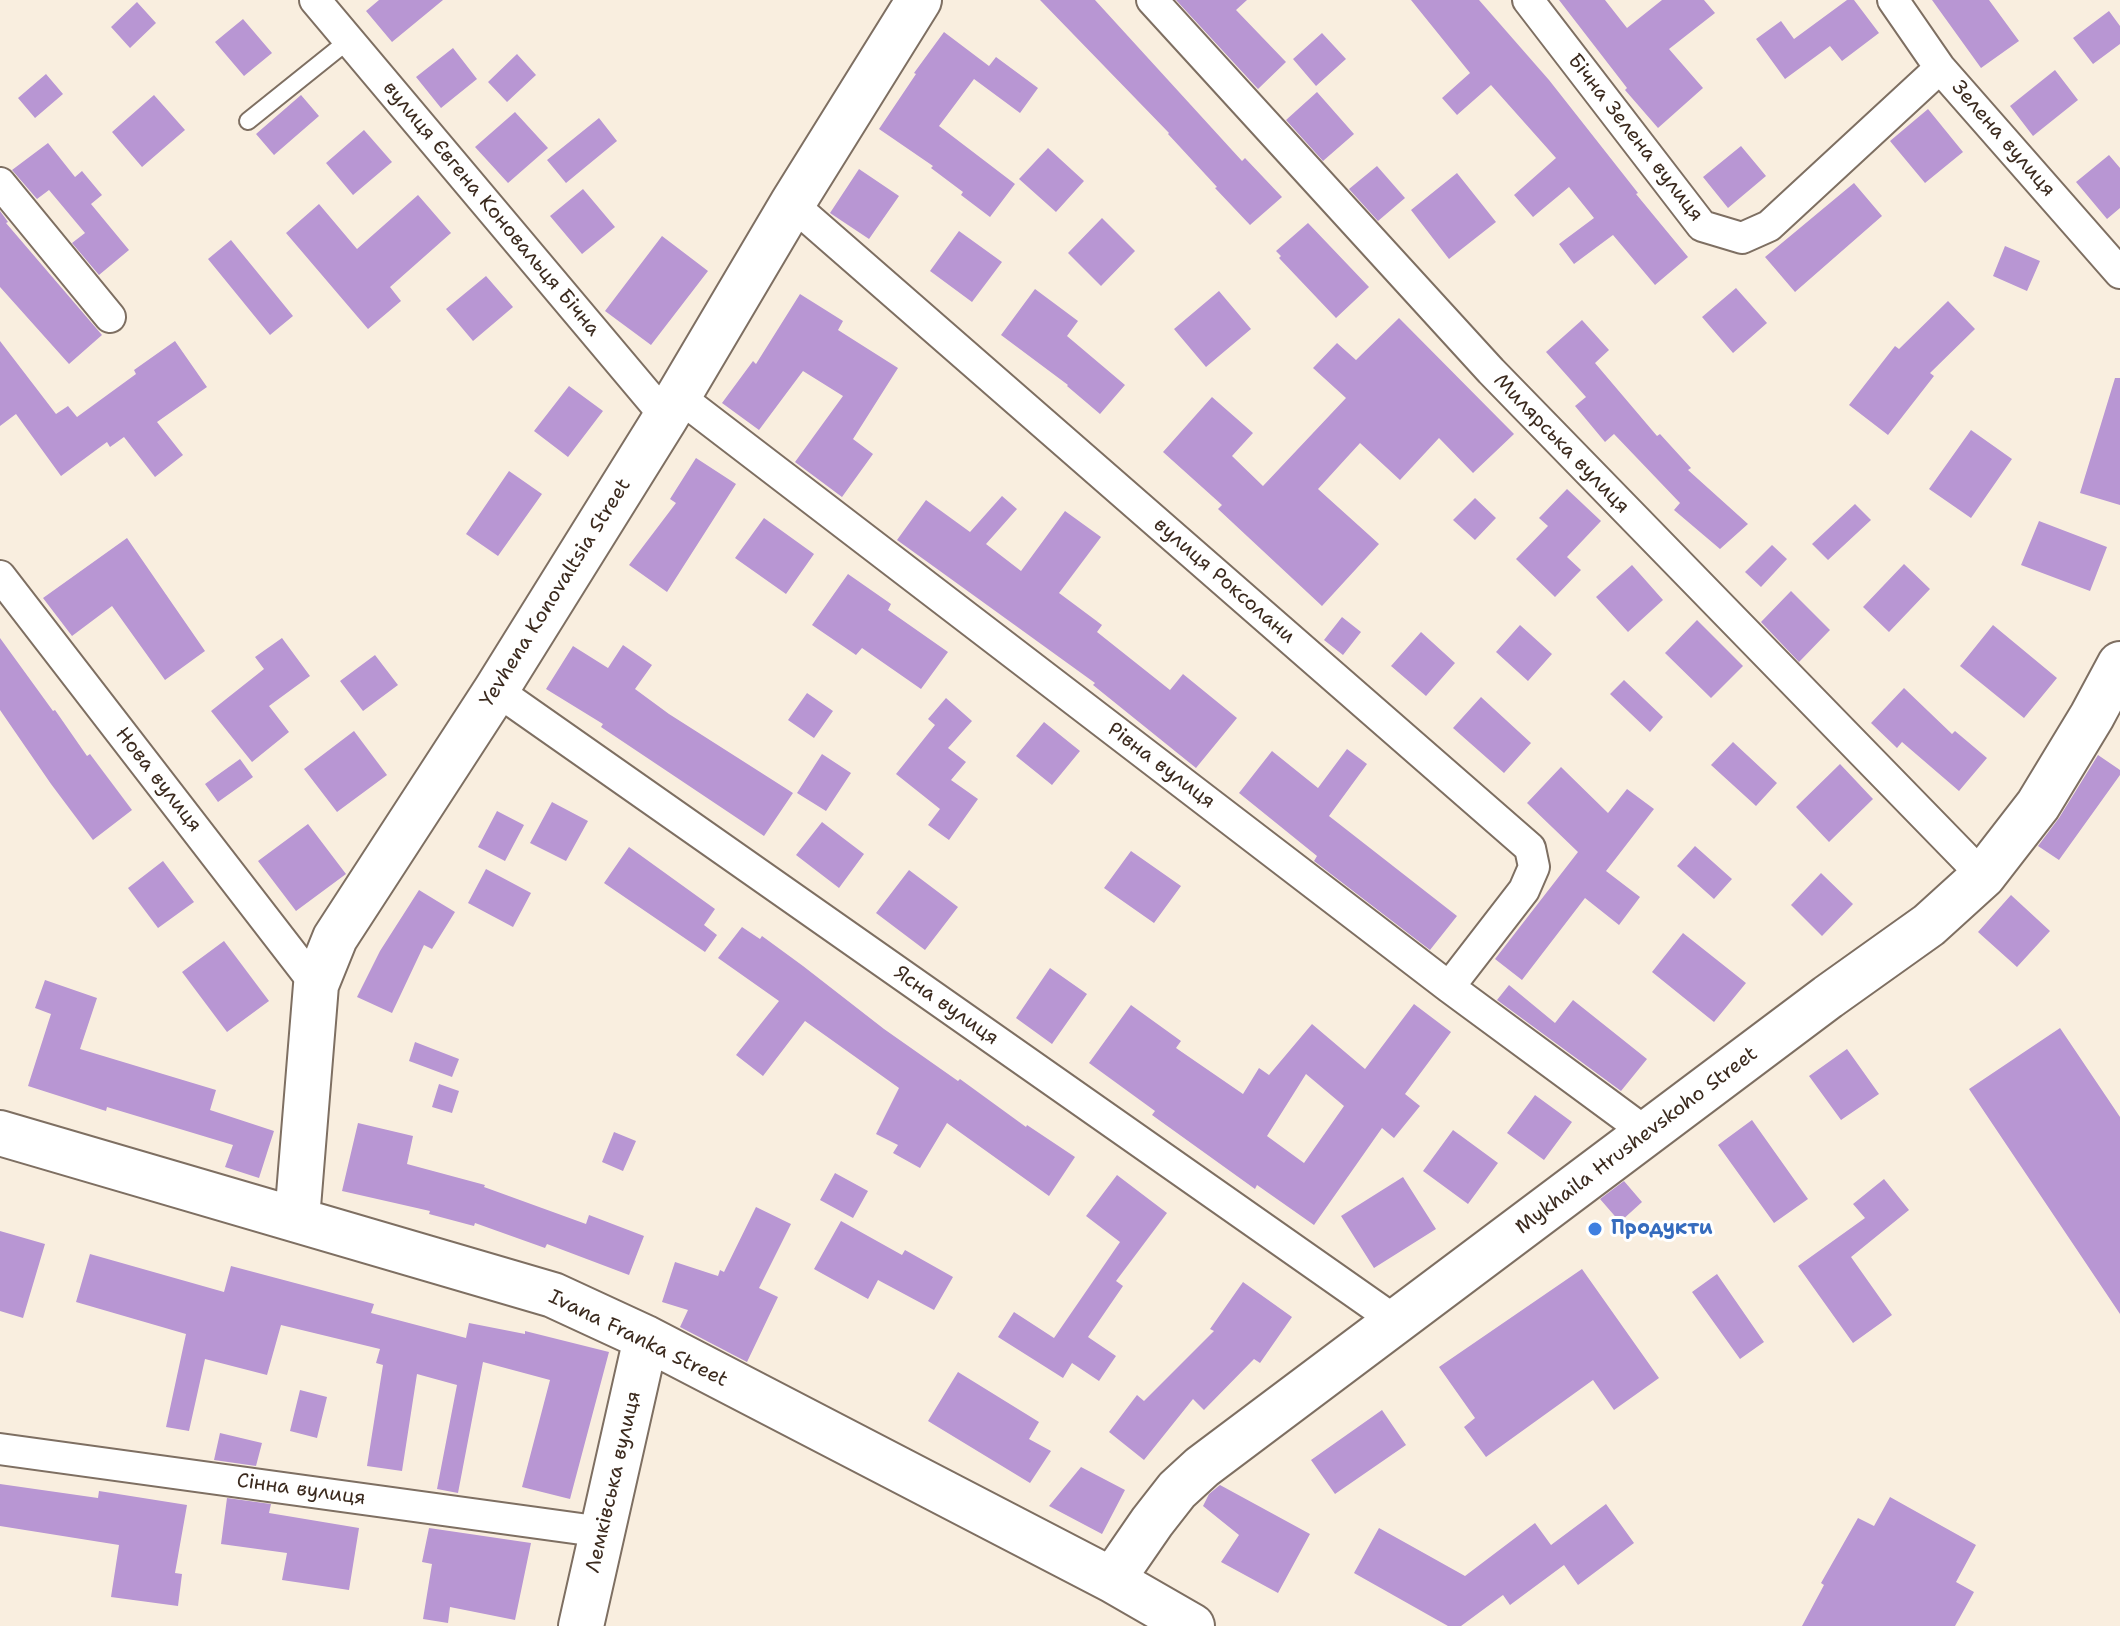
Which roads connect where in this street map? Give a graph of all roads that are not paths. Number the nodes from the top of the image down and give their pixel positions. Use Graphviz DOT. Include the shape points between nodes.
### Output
graph roads {
  1 [pos="315,0"];
  2 [pos="919,0"];
  3 [pos="1152,0"];
  4 [pos="1528,0"];
  5 [pos="1893,0"];
  6 [pos="349,40"];
  7 [pos="1940,68"];
  8 [pos="248,121"];
  9 [pos="0,183"];
  10 [pos="792,204"];
  11 [pos="2120,273"];
  12 [pos="110,317"];
  13 [pos="672,406"];
  14 [pos="0,576"];
  15 [pos="2120,664"];
  16 [pos="496,690"];
  17 [pos="1983,876"];
  18 [pos="316,985"];
  19 [pos="1449,987"];
  20 [pos="0,1133"];
  21 [pos="1647,1133"];
  22 [pos="297,1219"];
  23 [pos="1397,1322"];
  24 [pos="646,1338"];
  25 [pos="0,1449"];
  26 [pos="603,1532"];
  27 [pos="1112,1580"];
  28 [pos="581,1626"];
  29 [pos="1192,1626"];
  1 -- 6 [label="street, вулиця Євгена Коновальця Бічна"];
  2 -- 10 [label="street, Yevhena Konovaltsia Street"];
  3 -- 17 [label="street, Милярська вулиця" via="1491,371"];
  4 -- 7 [label="street, Бічна Зелена вулиця" via="1702,226 1742,238 1769,226"];
  5 -- 7 [label="street, Зелена вулиця"];
  6 -- 8 [label="lane"];
  6 -- 13 [label="street, вулиця Євгена Коновальця Бічна"];
  7 -- 11 [label="street, Зелена вулиця"];
  9 -- 12 [label="street"];
  10 -- 13 [label="street, Yevhena Konovaltsia Street"];
  10 -- 19 [label="street, вулиця Роксолани" via="1530,848 1534,867 1524,890"];
  13 -- 16 [label="street, Yevhena Konovaltsia Street"];
  13 -- 19 [label="street, Рівна вулиця"];
  14 -- 18 [label="street, Нова вулиця"];
  15 -- 17 [label="street, Mykhaila Hrushevskoho Street" via="2038,805"];
  16 -- 18 [label="street, Yevhena Konovaltsia Street" via="335,938"];
  16 -- 23 [label="street, Ясна вулиця"];
  17 -- 21 [label="street, Mykhaila Hrushevskoho Street" via="1929,925"];
  18 -- 22 [label="street, Yevhena Konovaltsia Street"];
  19 -- 21 [label="street, Рівна вулиця"];
  20 -- 22 [label="street, Ivana Franka Street"];
  21 -- 23 [label="street, Mykhaila Hrushevskoho Street"];
  22 -- 24 [label="street, Ivana Franka Street" via="553,1295"];
  23 -- 27 [label="street, Mykhaila Hrushevskoho Street" via="1186,1481"];
  24 -- 26 [label="street, Лемківська вулиця"];
  24 -- 27 [label="street, Ivana Franka Street"];
  25 -- 26 [label="street, Сінна вулиця"];
  26 -- 28 [label="street, Лемківська вулиця"];
  27 -- 29 [label="street, Ivana Franka Street"];
}
